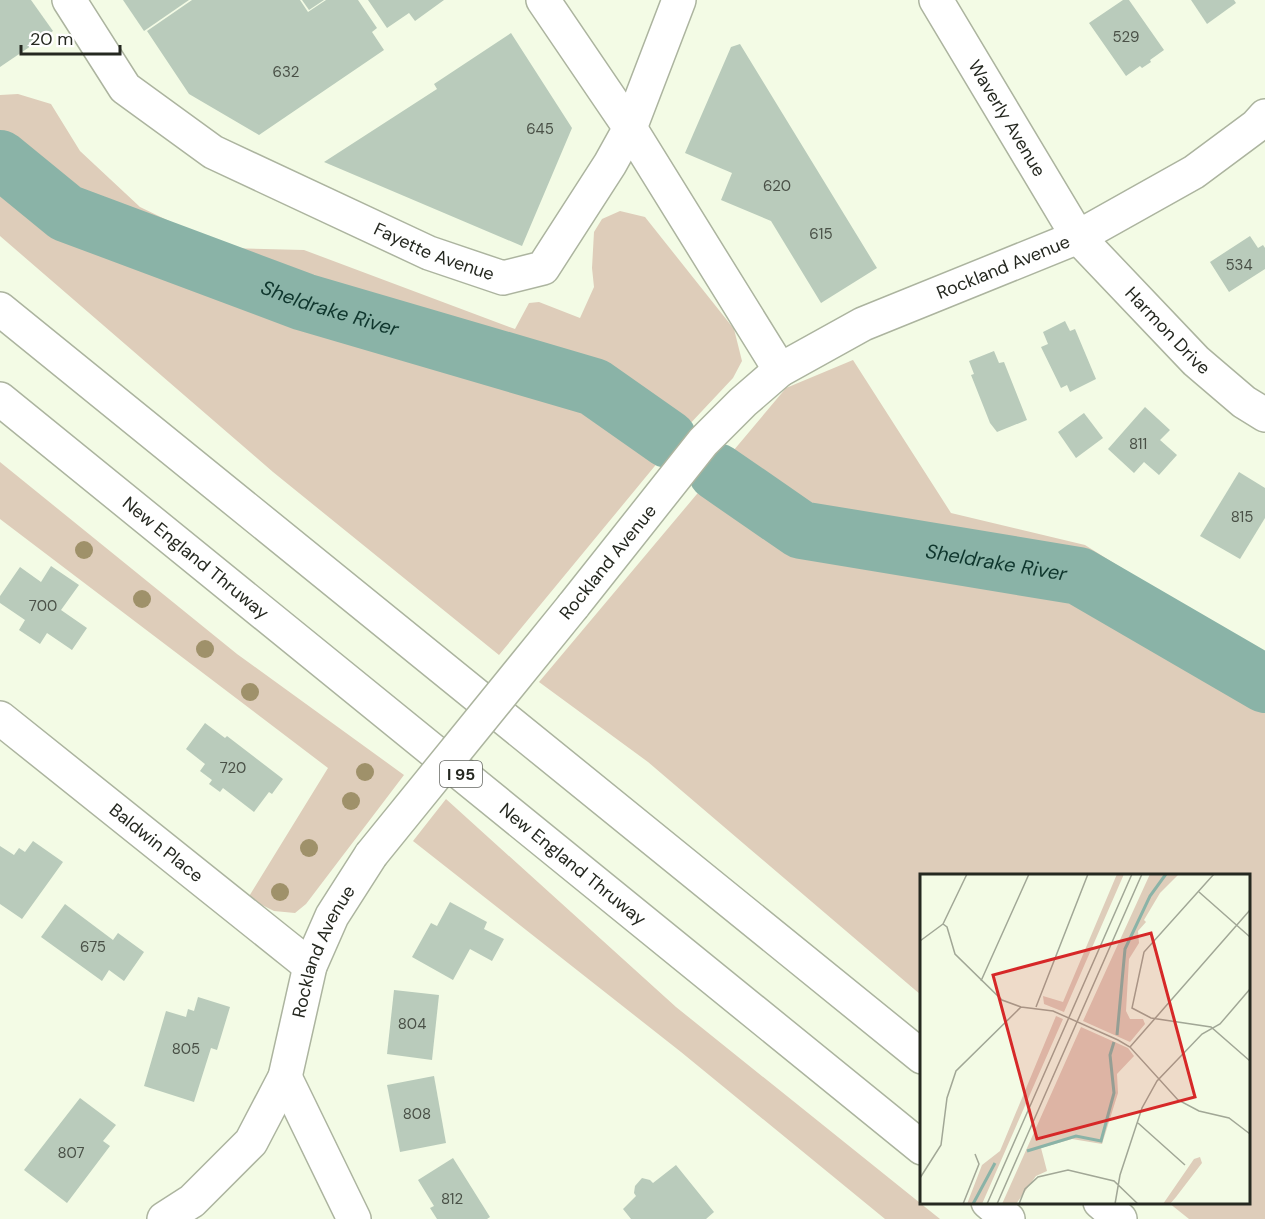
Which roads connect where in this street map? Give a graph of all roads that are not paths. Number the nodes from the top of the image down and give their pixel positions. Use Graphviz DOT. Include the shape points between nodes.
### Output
graph roads {
  1 [pos="69,0"];
  2 [pos="543,0"];
  3 [pos="679,0"];
  4 [pos="936,0"];
  5 [pos="1265,116"];
  6 [pos="630,128"];
  7 [pos="1078,237"];
  8 [pos="0,309"];
  9 [pos="780,370"];
  10 [pos="0,399"];
  11 [pos="1265,415"];
  12 [pos="0,718"];
  13 [pos="310,966"];
  14 [pos="920,1057"];
  15 [pos="285,1077"];
  16 [pos="920,1147"];
  17 [pos="989,1204"];
  18 [pos="1101,1204"];
  19 [pos="164,1219"];
  20 [pos="354,1219"];
  21 [pos="1008,1219"];
  22 [pos="1120,1219"];
  1 -- 6 [label="main road, Fayette Avenue" via="125,88 213,152 429,253 503,278 543,268"];
  2 -- 6 [label="main road"];
  3 -- 6 [label="main road, Fayette Avenue"];
  4 -- 7 [label="main road, Waverly Avenue"];
  5 -- 7 [label="main road, Rockland Avenue" via="1194,171"];
  6 -- 9 [label="main road"];
  7 -- 9 [label="main road, Rockland Avenue" via="863,324"];
  7 -- 11 [label="main road, Harmon Drive" via="1196,361"];
  8 -- 14 [label="main road"];
  9 -- 13 [label="main road, Rockland Avenue, bridge" via="703,442 371,855 332,916"];
  10 -- 16 [label="main road, New England Thruway / I 95"];
  12 -- 13 [label="main road, Baldwin Place"];
  13 -- 15 [label="main road, Rockland Avenue"];
  15 -- 19 [label="main road, Rockland Avenue" via="251,1142 192,1200"];
  15 -- 20 [label="main road"];
  17 -- 21 [label="main road"];
  18 -- 22 [label="main road"];
}
